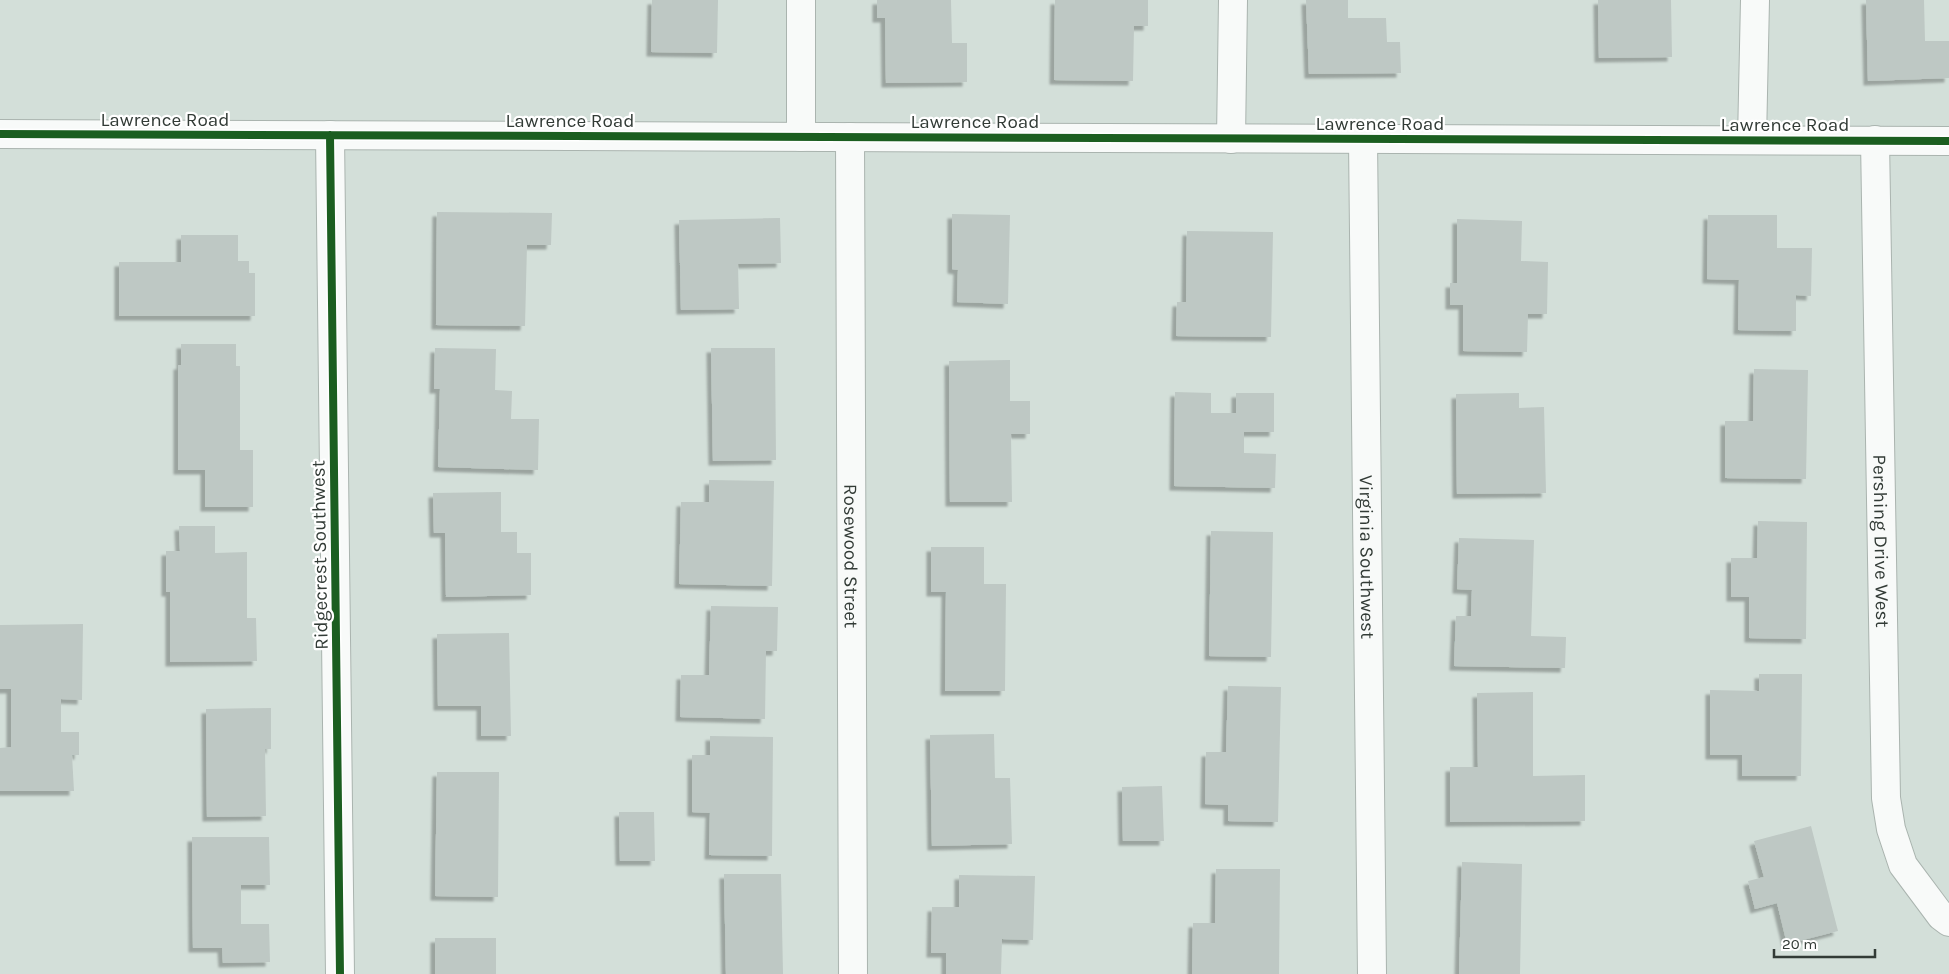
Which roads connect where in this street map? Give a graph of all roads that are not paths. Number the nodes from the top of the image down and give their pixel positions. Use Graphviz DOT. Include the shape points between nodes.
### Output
graph roads {
  1 [pos="802,0"];
  2 [pos="1233,0"];
  3 [pos="1755,0"];
  4 [pos="0,134"];
  5 [pos="330,135"];
  6 [pos="801,137"];
  7 [pos="850,137"];
  8 [pos="1231,139"];
  9 [pos="1363,139"];
  10 [pos="1752,140"];
  11 [pos="1875,140"];
  12 [pos="1949,141"];
  13 [pos="1949,922"];
  14 [pos="340,974"];
  15 [pos="853,974"];
  16 [pos="1372,974"];
  1 -- 6 [label="street"];
  2 -- 8 [label="street"];
  3 -- 10 [label="street"];
  4 -- 5 [label="street, Lawrence Road"];
  5 -- 6 [label="street, Lawrence Road"];
  5 -- 14 [label="street, Ridgecrest Southwest"];
  6 -- 7 [label="street, Lawrence Road"];
  7 -- 8 [label="street, Lawrence Road"];
  7 -- 15 [label="street, Rosewood Street"];
  8 -- 9 [label="street, Lawrence Road"];
  9 -- 10 [label="street, Lawrence Road"];
  9 -- 16 [label="street, Virginia Southwest"];
  10 -- 11 [label="street, Lawrence Road"];
  11 -- 12 [label="street, Lawrence Road"];
  11 -- 13 [label="street, Pershing Drive West" via="1886,798 1891,829 1903,865"];
}
